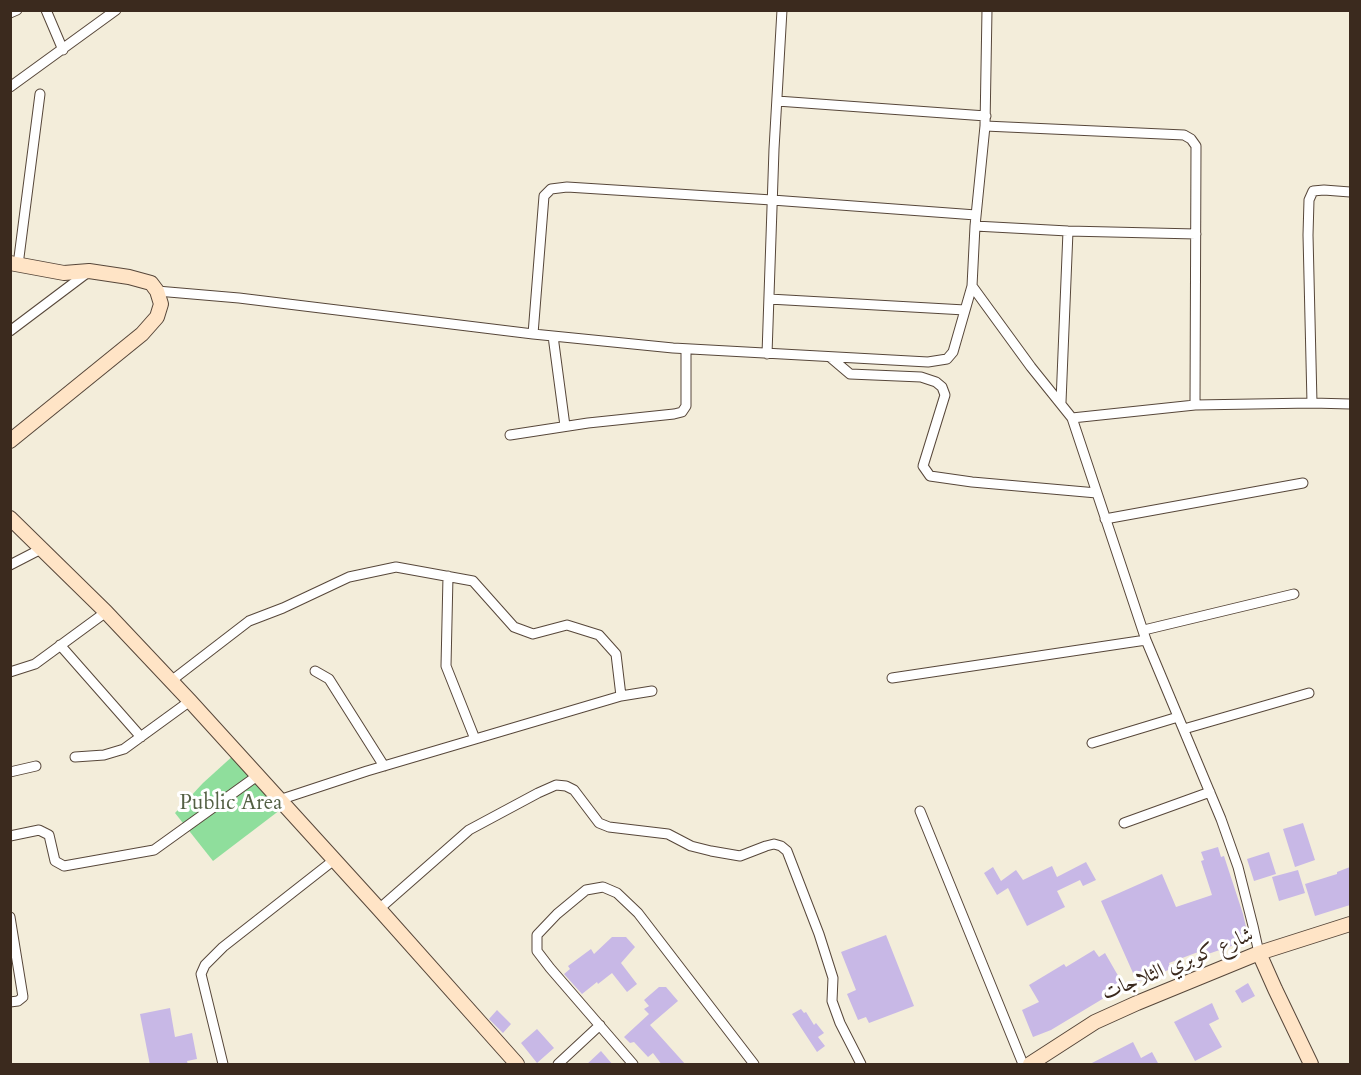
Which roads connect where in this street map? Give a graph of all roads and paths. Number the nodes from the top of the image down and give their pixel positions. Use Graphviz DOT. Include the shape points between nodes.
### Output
graph roads {
  1 [pos="17,10"];
  2 [pos="46,10"];
  3 [pos="116,10"];
  4 [pos="782,10"];
  5 [pos="987,10"];
  6 [pos="10,14"];
  7 [pos="63,50"];
  8 [pos="10,87"];
  9 [pos="40,94"];
  10 [pos="777,100"];
  11 [pos="985,121"];
  12 [pos="1350,192"];
  13 [pos="772,200"];
  14 [pos="976,215"];
  15 [pos="975,226"];
  16 [pos="1068,231"];
  17 [pos="1196,234"];
  18 [pos="14,264"];
  19 [pos="89,271"];
  20 [pos="972,286"];
  21 [pos="157,291"];
  22 [pos="769,299"];
  23 [pos="965,310"];
  24 [pos="10,332"];
  25 [pos="533,333"];
  26 [pos="553,336"];
  27 [pos="686,349"];
  28 [pos="767,354"];
  29 [pos="830,357"];
  30 [pos="1061,402"];
  31 [pos="1311,403"];
  32 [pos="1350,404"];
  33 [pos="1195,405"];
  34 [pos="1072,418"];
  35 [pos="564,426"];
  36 [pos="510,435"];
  37 [pos="10,441"];
  38 [pos="1303,483"];
  39 [pos="1097,493"];
  40 [pos="10,518"];
  41 [pos="1105,519"];
  42 [pos="42,548"];
  43 [pos="10,565"];
  44 [pos="448,576"];
  45 [pos="1294,594"];
  46 [pos="106,612"];
  47 [pos="1144,630"];
  48 [pos="1146,640"];
  49 [pos="60,645"];
  50 [pos="315,671"];
  51 [pos="10,672"];
  52 [pos="892,678"];
  53 [pos="171,681"];
  54 [pos="652,691"];
  55 [pos="1309,693"];
  56 [pos="621,696"];
  57 [pos="190,701"];
  58 [pos="1178,717"];
  59 [pos="1184,729"];
  60 [pos="141,737"];
  61 [pos="475,739"];
  62 [pos="1092,743"];
  63 [pos="75,758"];
  64 [pos="36,766"];
  65 [pos="384,766"];
  66 [pos="10,772"];
  67 [pos="257,776"];
  68 [pos="1210,792"];
  69 [pos="279,800"];
  70 [pos="920,811"];
  71 [pos="1124,823"];
  72 [pos="10,836"];
  73 [pos="334,860"];
  74 [pos="379,909"];
  75 [pos="10,917"];
  76 [pos="1350,924"];
  77 [pos="1259,953"];
  78 [pos="10,1002"];
  79 [pos="600,1025"];
  80 [pos="223,1065"];
  81 [pos="517,1065"];
  82 [pos="558,1065"];
  83 [pos="633,1065"];
  84 [pos="754,1065"];
  85 [pos="861,1065"];
  86 [pos="1023,1065"];
  87 [pos="1030,1065"];
  88 [pos="1311,1065"];
  1 -- 6 [label="street"];
  2 -- 7 [label="street"];
  3 -- 7 [label="street"];
  4 -- 10 [label="street"];
  5 -- 11 [label="street"];
  7 -- 8 [label="street"];
  9 -- 18 [label="street"];
  10 -- 11 [label="street"];
  10 -- 13 [label="street"];
  11 -- 14 [label="street"];
  11 -- 17 [label="street" via="1184,135 1196,146"];
  12 -- 31 [label="street" via="1313,191 1309,200"];
  13 -- 14 [label="street"];
  13 -- 22 [label="street"];
  13 -- 25 [label="street" via="552,189 544,196"];
  14 -- 15 [label="street"];
  15 -- 16 [label="street"];
  15 -- 20 [label="street"];
  16 -- 17 [label="street"];
  16 -- 30 [label="street"];
  17 -- 33 [label="street"];
  18 -- 19 [label="street" via="64,273"];
  19 -- 21 [label="street" via="151,283"];
  19 -- 24 [label="street"];
  20 -- 23 [label="street"];
  20 -- 30 [label="street"];
  21 -- 25 [label="street"];
  21 -- 37 [label="street" via="161,304 157,317 142,334"];
  22 -- 23 [label="street"];
  22 -- 28 [label="street"];
  23 -- 29 [label="street" via="953,352 947,359 928,362"];
  25 -- 26 [label="street"];
  26 -- 27 [label="street"];
  26 -- 35 [label="street"];
  27 -- 28 [label="street"];
  27 -- 35 [label="street" via="686,406 682,412"];
  28 -- 29 [label="street"];
  29 -- 39 [label="street" via="850,374 921,377 942,387 945,395 923,466 930,476"];
  30 -- 34 [label="street"];
  31 -- 32 [label="street"];
  31 -- 33 [label="street"];
  33 -- 34 [label="street"];
  34 -- 39 [label="street"];
  35 -- 36 [label="street"];
  38 -- 41 [label="street"];
  39 -- 41 [label="street"];
  40 -- 42 [label="street"];
  41 -- 47 [label="street"];
  42 -- 43 [label="street"];
  42 -- 46 [label="street"];
  44 -- 53 [label="street" via="396,567 349,577 249,621"];
  44 -- 56 [label="street" via="473,581 514,627 532,634 567,625 599,635 616,654"];
  44 -- 61 [label="street" via="446,666"];
  45 -- 47 [label="street"];
  46 -- 49 [label="street"];
  46 -- 53 [label="street"];
  47 -- 48 [label="street"];
  48 -- 52 [label="street"];
  48 -- 58 [label="street"];
  49 -- 51 [label="street" via="35,664"];
  49 -- 60 [label="street"];
  50 -- 65 [label="street" via="329,679"];
  53 -- 57 [label="street"];
  54 -- 56 [label="street"];
  55 -- 59 [label="street"];
  56 -- 61 [label="street"];
  57 -- 60 [label="street"];
  57 -- 67 [label="street"];
  58 -- 59 [label="street"];
  58 -- 62 [label="street"];
  59 -- 68 [label="street"];
  60 -- 63 [label="street" via="124,749"];
  61 -- 65 [label="street"];
  64 -- 66 [label="street"];
  65 -- 69 [label="street"];
  67 -- 69 [label="street"];
  67 -- 72 [label="street" via="154,850 64,866 55,861 49,835 39,830"];
  68 -- 71 [label="street"];
  68 -- 77 [label="street" via="1238,867"];
  69 -- 73 [label="street"];
  70 -- 86 [label="street"];
  73 -- 74 [label="street"];
  73 -- 80 [label="street" via="205,965 201,974"];
  74 -- 81 [label="street"];
  74 -- 85 [label="street" via="469,830 556,785 574,790 598,823 609,826 668,834 691,846 740,856 774,844 781,846 819,934 833,978 832,1001"];
  75 -- 78 [label="street" via="23,997"];
  76 -- 77 [label="street, شارع كوبري الثلاجات"];
  77 -- 87 [label="street, شارع كوبري الثلاجات" via="1095,1022"];
  77 -- 88 [label="street"];
  79 -- 82 [label="street"];
  79 -- 83 [label="street"];
  79 -- 84 [label="street" via="537,951 537,935 586,890 603,887 617,893 638,913"];
}
